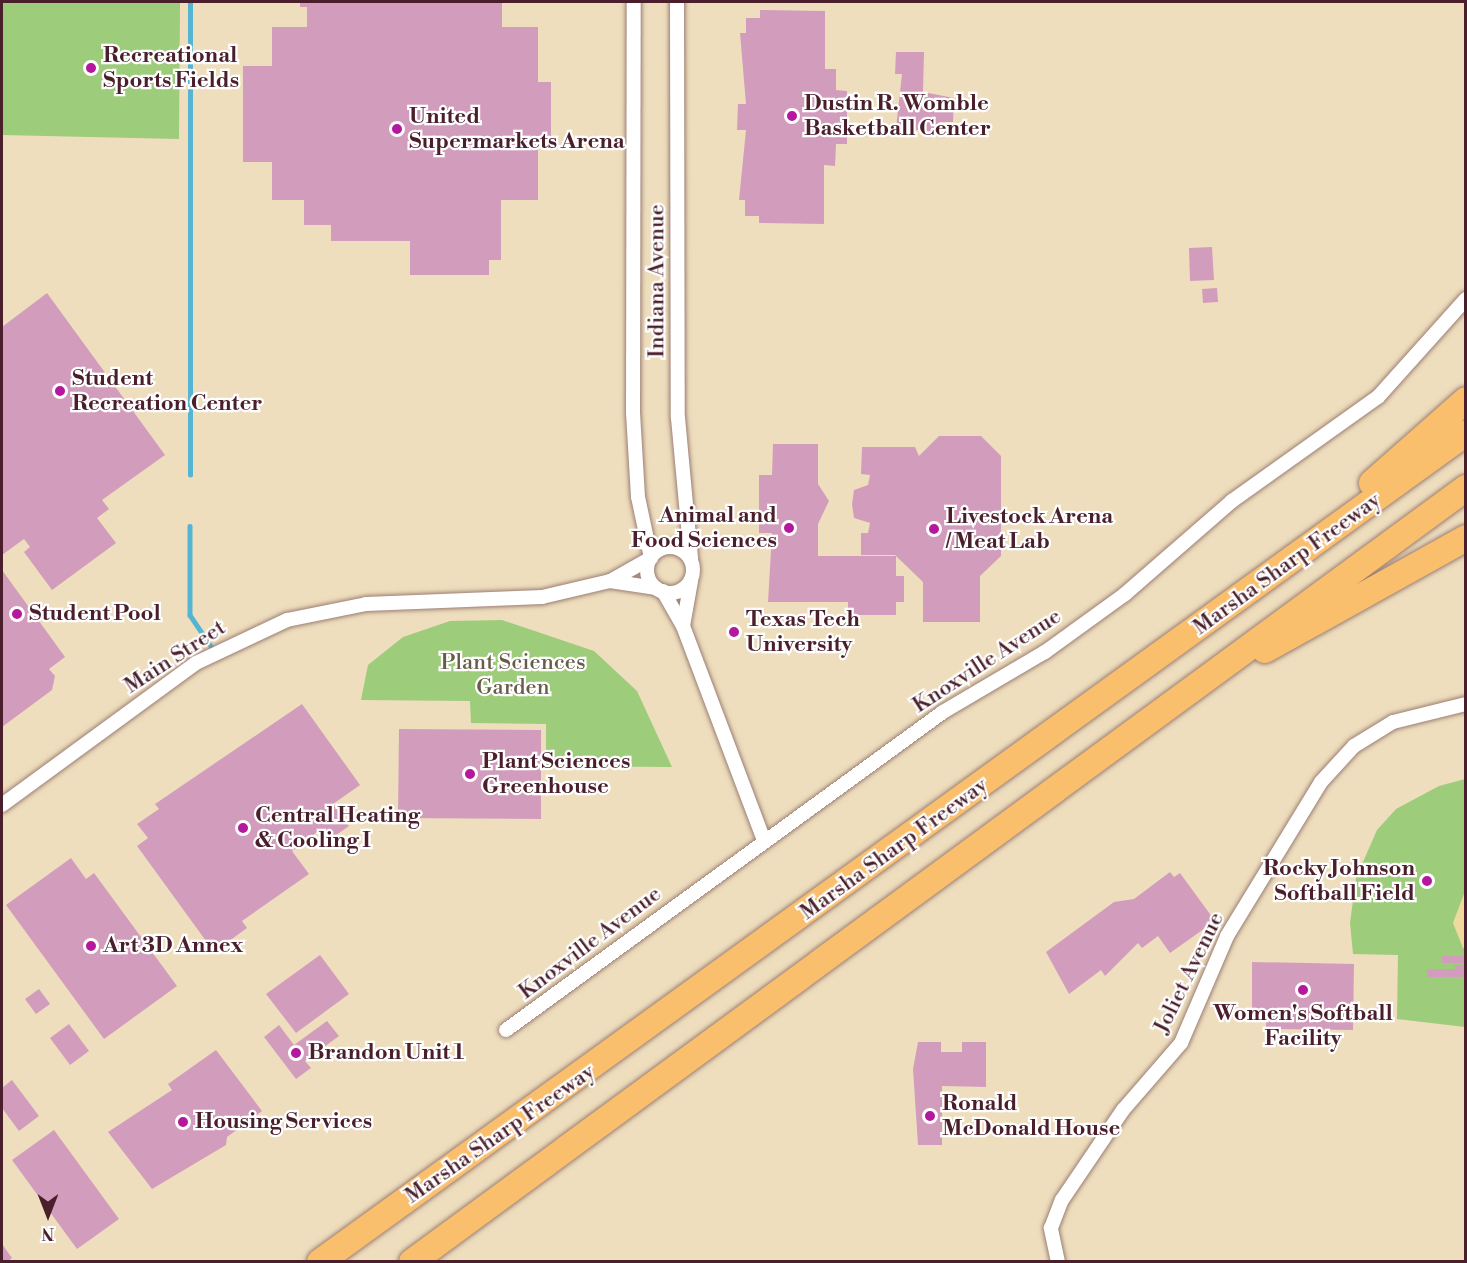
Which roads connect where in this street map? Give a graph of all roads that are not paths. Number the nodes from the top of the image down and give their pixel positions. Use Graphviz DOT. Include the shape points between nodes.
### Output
graph roads {
  1 [pos="634,2"];
  2 [pos="677,2"];
  3 [pos="1466,299"];
  4 [pos="1466,400"];
  5 [pos="1466,433"];
  6 [pos="1466,488"];
  7 [pos="1466,538"];
  8 [pos="651,558"];
  9 [pos="691,559"];
  10 [pos="692,579"];
  11 [pos="610,581"];
  12 [pos="660,590"];
  13 [pos="1244,597"];
  14 [pos="683,626"];
  15 [pos="1466,704"];
  16 [pos="1155,712"];
  17 [pos="2,805"];
  18 [pos="764,840"];
  19 [pos="506,1030"];
  20 [pos="320,1262"];
  21 [pos="412,1262"];
  22 [pos="1058,1262"];
  1 -- 8 [label="street, Indiana Avenue" via="633,413 638,497"];
  2 -- 9 [label="street, Indiana Avenue" via="678,418"];
  3 -- 18 [label="street, Knoxville Avenue" via="1378,397 1232,501 1125,594 1045,652 943,712"];
  4 -- 13 [label="highway"];
  5 -- 13 [label="highway, Marsha Sharp Freeway"];
  6 -- 16 [label="highway, Marsha Sharp Freeway"];
  7 -- 16 [label="highway"];
  8 -- 9 [label="street" via="673,546"];
  8 -- 11 [label="street, Main Street"];
  8 -- 12 [label="street" via="648,576"];
  9 -- 10 [label="street"];
  10 -- 12 [label="street" via="677,592"];
  10 -- 14 [label="street"];
  11 -- 12 [label="street, Main Street"];
  11 -- 17 [label="street, Main Street" via="511,600 336,607 265,628 196,663"];
  12 -- 14 [label="street"];
  13 -- 20 [label="highway, Marsha Sharp Freeway"];
  14 -- 18 [label="street"];
  15 -- 22 [label="street, Joliet Avenue" via="1393,722 1354,746 1321,782 1227,936 1181,1043 1123,1110 1062,1200 1051,1228"];
  16 -- 21 [label="highway, Marsha Sharp Freeway"];
  18 -- 19 [label="street, Knoxville Avenue"];
}
